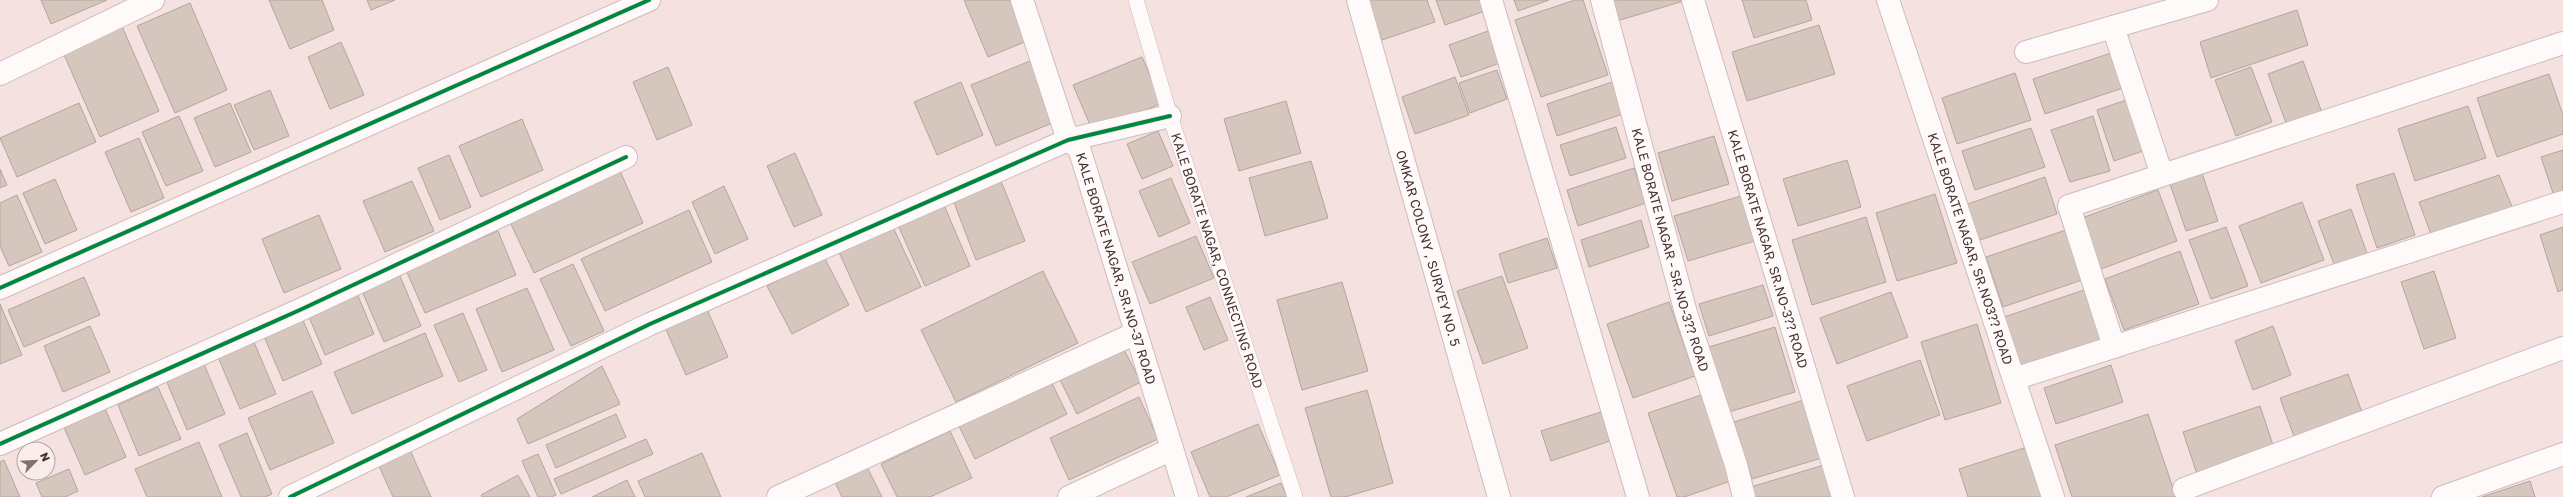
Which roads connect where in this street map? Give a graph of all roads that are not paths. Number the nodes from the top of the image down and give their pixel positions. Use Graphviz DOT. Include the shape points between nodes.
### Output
graph roads {
  1 [pos="152,0"];
  2 [pos="649,0"];
  3 [pos="1022,0"];
  4 [pos="1136,0"];
  5 [pos="1358,0"];
  6 [pos="1491,0"];
  7 [pos="1602,0"];
  8 [pos="1693,0"];
  9 [pos="1888,0"];
  10 [pos="2207,0"];
  11 [pos="2113,27"];
  12 [pos="2563,43"];
  13 [pos="2026,52"];
  14 [pos="0,74"];
  15 [pos="1170,116"];
  16 [pos="1068,140"];
  17 [pos="626,157"];
  18 [pos="2162,176"];
  19 [pos="2563,202"];
  20 [pos="0,288"];
  21 [pos="1136,333"];
  22 [pos="2114,347"];
  23 [pos="2563,348"];
  24 [pos="2014,379"];
  25 [pos="0,444"];
  26 [pos="1172,449"];
  27 [pos="2563,454"];
  28 [pos="2184,489"];
  29 [pos="290,497"];
  30 [pos="778,497"];
  31 [pos="1069,497"];
  32 [pos="1187,497"];
  33 [pos="1295,497"];
  34 [pos="1499,497"];
  35 [pos="1638,497"];
  36 [pos="1744,497"];
  37 [pos="1843,497"];
  38 [pos="2053,497"];
  39 [pos="2443,497"];
  1 -- 14 [label="street"];
  2 -- 20 [label="street"];
  3 -- 16 [label="street, KALE BORATE NAGAR, SR.NO-37 ROAD"];
  4 -- 15 [label="lane, KALE BORATE NAGAR, CONNECTING ROAD"];
  5 -- 34 [label="street, OMKAR COLONY , SURVEY NO. 5"];
  6 -- 35 [label="street"];
  7 -- 36 [label="street, KALE BORATE NAGAR - SR.NO-3?? ROAD" via="1686,312"];
  8 -- 37 [label="street, KALE BORATE NAGAR, SR.NO-3?? ROAD"];
  9 -- 24 [label="street, KALE BORATE NAGAR, SR.NO3?? ROAD"];
  10 -- 11 [label="street"];
  11 -- 13 [label="street"];
  11 -- 18 [label="street"];
  12 -- 18 [label="street"];
  15 -- 16 [label="street"];
  15 -- 33 [label="lane, KALE BORATE NAGAR, CONNECTING ROAD"];
  16 -- 21 [label="street, KALE BORATE NAGAR, SR.NO-37 ROAD" via="1079,148"];
  16 -- 29 [label="street" via="650,324"];
  17 -- 25 [label="street" via="309,306"];
  18 -- 22 [label="street" via="2069,206"];
  19 -- 22 [label="street"];
  21 -- 26 [label="street, KALE BORATE NAGAR, SR.NO-37 ROAD"];
  21 -- 30 [label="street"];
  22 -- 24 [label="street"];
  23 -- 28 [label="street"];
  24 -- 38 [label="street, KALE BORATE NAGAR, SR.NO3?? ROAD"];
  26 -- 31 [label="street"];
  26 -- 32 [label="street, KALE BORATE NAGAR, SR.NO-37 ROAD"];
  27 -- 39 [label="street"];
}
